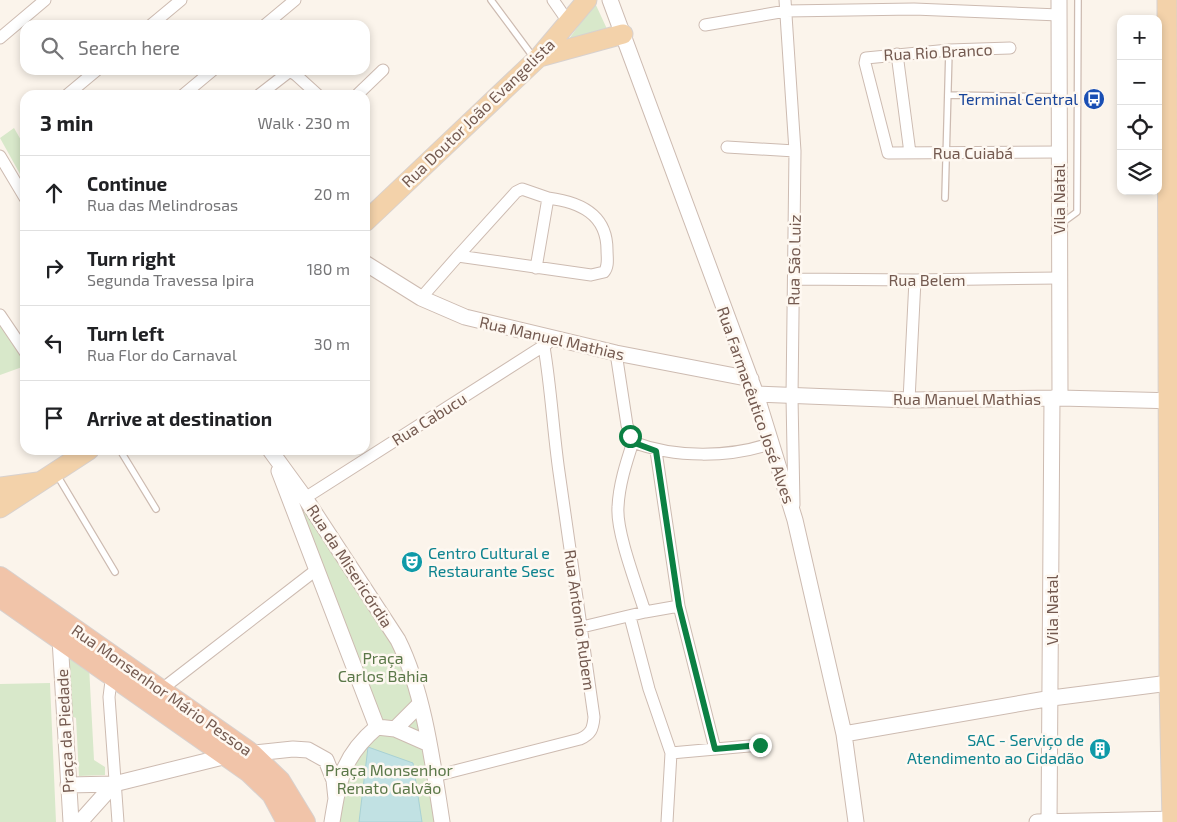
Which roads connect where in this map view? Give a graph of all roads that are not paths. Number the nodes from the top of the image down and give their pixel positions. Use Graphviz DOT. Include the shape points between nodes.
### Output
graph roads {
  1 [pos="45,0"];
  2 [pos="181,0"];
  3 [pos="295,0"];
  4 [pos="491,0"];
  5 [pos="553,0"];
  6 [pos="587,0"];
  7 [pos="610,0"];
  8 [pos="1059,0"];
  9 [pos="1078,0"];
  10 [pos="1168,0"];
  11 [pos="914,5"];
  12 [pos="786,6"];
  13 [pos="1059,15"];
  14 [pos="21,20"];
  15 [pos="157,20"];
  16 [pos="271,20"];
  17 [pos="20,21"];
  18 [pos="569,23"];
  19 [pos="1173,24"];
  20 [pos="706,25"];
  21 [pos="623,34"];
  22 [pos="0,38"];
  23 [pos="1010,48"];
  24 [pos="949,50"];
  25 [pos="897,54"];
  26 [pos="537,59"];
  27 [pos="383,70"];
  28 [pos="91,75"];
  29 [pos="207,75"];
  30 [pos="286,75"];
  31 [pos="296,75"];
  32 [pos="73,90"];
  33 [pos="189,90"];
  34 [pos="266,90"];
  35 [pos="312,90"];
  36 [pos="361,90"];
  37 [pos="948,95"];
  38 [pos="1060,97"];
  39 [pos="727,147"];
  40 [pos="795,151"];
  41 [pos="945,152"];
  42 [pos="1059,152"];
  43 [pos="888,153"];
  44 [pos="910,154"];
  45 [pos="0,156"];
  46 [pos="20,190"];
  47 [pos="548,198"];
  48 [pos="945,198"];
  49 [pos="370,217"];
  50 [pos="1059,221"];
  51 [pos="458,256"];
  52 [pos="370,266"];
  53 [pos="536,268"];
  54 [pos="1059,278"];
  55 [pos="794,279"];
  56 [pos="915,280"];
  57 [pos="421,298"];
  58 [pos="0,315"];
  59 [pos="548,342"];
  60 [pos="20,345"];
  61 [pos="616,353"];
  62 [pos="751,380"];
  63 [pos="756,394"];
  64 [pos="792,396"];
  65 [pos="1056,398"];
  66 [pos="909,400"];
  67 [pos="1173,401"];
  68 [pos="632,442"];
  69 [pos="772,443"];
  70 [pos="656,451"];
  71 [pos="82,455"];
  72 [pos="123,455"];
  73 [pos="272,455"];
  74 [pos="273,455"];
  75 [pos="50,478"];
  76 [pos="0,487"];
  77 [pos="305,498"];
  78 [pos="0,508"];
  79 [pos="156,509"];
  80 [pos="795,520"];
  81 [pos="316,570"];
  82 [pos="115,572"];
  83 [pos="0,577"];
  84 [pos="0,596"];
  85 [pos="679,606"];
  86 [pos="645,612"];
  87 [pos="630,617"];
  88 [pos="582,628"];
  89 [pos="60,639"];
  90 [pos="112,673"];
  91 [pos="1169,683"];
  92 [pos="162,689"];
  93 [pos="1052,698"];
  94 [pos="419,705"];
  95 [pos="378,727"];
  96 [pos="394,729"];
  97 [pos="844,734"];
  98 [pos="429,744"];
  99 [pos="760,745"];
  100 [pos="715,749"];
  101 [pos="671,753"];
  102 [pos="252,754"];
  103 [pos="227,756"];
  104 [pos="1174,758"];
  105 [pos="435,776"];
  106 [pos="114,784"];
  107 [pos="68,785"];
  108 [pos="336,798"];
  109 [pos="1174,820"];
  110 [pos="71,822"];
  111 [pos="80,822"];
  112 [pos="118,822"];
  113 [pos="287,822"];
  114 [pos="305,822"];
  115 [pos="332,822"];
  116 [pos="442,822"];
  117 [pos="667,822"];
  118 [pos="856,822"];
  119 [pos="1037,822"];
  120 [pos="1050,822"];
  1 -- 14 [label="street"];
  2 -- 15 [label="street"];
  3 -- 16 [label="street"];
  4 -- 26 [label="lane"];
  5 -- 18 [label="street"];
  6 -- 18 [label="main road, Rua Doutor João Evangelista"];
  7 -- 21 [label="street, Rua Farmacêutico José Alves"];
  8 -- 13 [label="street, Vila Natal"];
  9 -- 50 [label="lane" via="1077,212"];
  10 -- 19 [label="main road"];
  11 -- 12 [label="street"];
  11 -- 13 [label="street"];
  12 -- 20 [label="street"];
  12 -- 40 [label="street, Rua São Luiz"];
  13 -- 38 [label="street, Vila Natal"];
  17 -- 22 [label="street"];
  18 -- 26 [label="main road, Rua Doutor João Evangelista"];
  19 -- 67 [label="main road"];
  21 -- 26 [label="main road"];
  21 -- 62 [label="street, Rua Farmacêutico José Alves"];
  23 -- 24 [label="street, Rua Rio Branco"];
  24 -- 25 [label="street, Rua Rio Branco"];
  24 -- 37 [label="lane"];
  25 -- 43 [label="street, Rua Rio Branco" via="866,58 865,63"];
  25 -- 44 [label="street"];
  26 -- 49 [label="main road, Rua Doutor João Evangelista"];
  27 -- 36 [label="street"];
  28 -- 32 [label="street"];
  29 -- 33 [label="street"];
  30 -- 34 [label="street"];
  31 -- 35 [label="street"];
  37 -- 38 [label="lane"];
  37 -- 41 [label="lane"];
  38 -- 42 [label="street, Vila Natal"];
  39 -- 40 [label="street"];
  40 -- 55 [label="street, Rua São Luiz"];
  41 -- 42 [label="street, Rua Cuiabá"];
  41 -- 44 [label="street, Rua Cuiabá"];
  41 -- 48 [label="lane"];
  42 -- 50 [label="street, Vila Natal"];
  43 -- 44 [label="street, Rua Cuiabá"];
  45 -- 46 [label="street"];
  47 -- 51 [label="street" via="522,189 517,191"];
  47 -- 53 [label="street"];
  47 -- 53 [label="street" via="572,202 598,218 606,235 607,265 605,271 597,275"];
  50 -- 54 [label="street, Vila Natal"];
  51 -- 53 [label="street"];
  51 -- 57 [label="street"];
  52 -- 57 [label="street, Rua Manuel Mathias"];
  54 -- 56 [label="street, Rua Belem"];
  54 -- 65 [label="street, Vila Natal"];
  55 -- 56 [label="street, Rua Belem"];
  55 -- 64 [label="street, Rua São Luiz"];
  56 -- 66 [label="street"];
  57 -- 59 [label="street, Rua Manuel Mathias" via="465,317"];
  58 -- 60 [label="street"];
  59 -- 61 [label="street, Rua Manuel Mathias"];
  59 -- 77 [label="street, Rua Cabucu"];
  59 -- 88 [label="street, Rua Antonio Rubem" via="559,469"];
  61 -- 62 [label="street, Rua Manuel Mathias"];
  61 -- 68 [label="street"];
  62 -- 63 [label="street, Rua Farmacêutico José Alves"];
  63 -- 64 [label="street, Rua Manuel Mathias"];
  63 -- 69 [label="street, Rua Farmacêutico José Alves"];
  64 -- 66 [label="street, Rua Manuel Mathias"];
  64 -- 80 [label="street, Rua São Luiz"];
  65 -- 66 [label="street, Rua Manuel Mathias"];
  65 -- 67 [label="street, Rua Manuel Mathias"];
  65 -- 93 [label="street, Vila Natal"];
  67 -- 91 [label="main road"];
  68 -- 70 [label="street"];
  68 -- 86 [label="street" via="618,512"];
  69 -- 70 [label="street" via="748,452 730,454"];
  69 -- 80 [label="street, Rua Farmacêutico José Alves"];
  70 -- 85 [label="street"];
  71 -- 75 [label="main road"];
  72 -- 79 [label="lane"];
  73 -- 81 [label="street, Rua da Misericórdia"];
  74 -- 77 [label="street, Rua da Misericórdia"];
  75 -- 76 [label="main road"];
  75 -- 78 [label="main road"];
  75 -- 82 [label="lane"];
  77 -- 94 [label="street, Rua da Misericórdia" via="398,640 410,662"];
  80 -- 97 [label="street, Rua Farmacêutico José Alves"];
  81 -- 92 [label="street"];
  81 -- 95 [label="street, Rua da Misericórdia"];
  83 -- 92 [label="highway, Rua Monsenhor Mário Pessoa"];
  84 -- 89 [label="highway, Rua Monsenhor Mário Pessoa"];
  85 -- 86 [label="street"];
  85 -- 100 [label="street"];
  86 -- 87 [label="street"];
  87 -- 88 [label="street"];
  87 -- 101 [label="street" via="644,673"];
  88 -- 105 [label="street, Rua Antonio Rubem" via="594,717 593,727 587,736"];
  89 -- 90 [label="highway, Rua Monsenhor Mário Pessoa"];
  89 -- 107 [label="street, Praça da Piedade"];
  90 -- 103 [label="highway, Rua Monsenhor Mário Pessoa"];
  90 -- 106 [label="street" via="109,697"];
  91 -- 93 [label="street"];
  91 -- 104 [label="main road"];
  92 -- 102 [label="highway, Rua Monsenhor Mário Pessoa"];
  93 -- 97 [label="street"];
  93 -- 120 [label="street, Vila Natal"];
  94 -- 96 [label="street"];
  94 -- 98 [label="street, Rua da Misericórdia"];
  95 -- 96 [label="street"];
  95 -- 108 [label="street" via="349,756"];
  96 -- 98 [label="street"];
  97 -- 118 [label="street, Rua Farmacêutico José Alves"];
  98 -- 105 [label="street"];
  99 -- 100 [label="street"];
  100 -- 101 [label="street"];
  101 -- 117 [label="street"];
  102 -- 103 [label="street"];
  102 -- 108 [label="street" via="293,749 317,754 331,769"];
  102 -- 114 [label="highway, Rua Monsenhor Mário Pessoa" via="280,781"];
  103 -- 106 [label="street"];
  103 -- 113 [label="highway, Rua Monsenhor Mário Pessoa" via="263,784"];
  104 -- 109 [label="main road"];
  105 -- 116 [label="street"];
  106 -- 107 [label="street"];
  106 -- 111 [label="street"];
  106 -- 112 [label="street"];
  107 -- 110 [label="street, Praça da Piedade"];
  108 -- 115 [label="street"];
  109 -- 120 [label="street"];
  119 -- 120 [label="street"];
}
